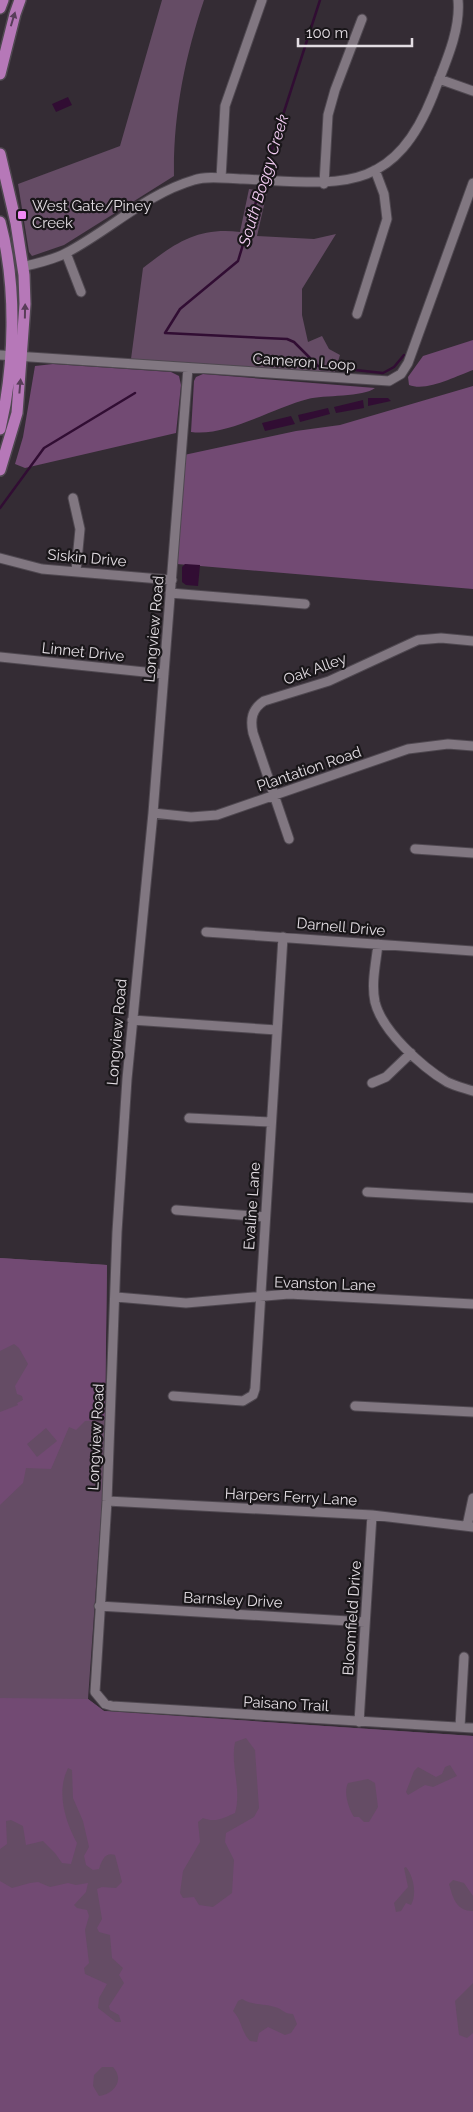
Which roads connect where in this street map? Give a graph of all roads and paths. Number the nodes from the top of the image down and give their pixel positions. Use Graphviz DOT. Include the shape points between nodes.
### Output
graph roads {
  1 [pos="3,0"];
  2 [pos="20,0"];
  3 [pos="262,0"];
  4 [pos="458,0"];
  5 [pos="0,8"];
  6 [pos="362,20"];
  7 [pos="0,74"];
  8 [pos="439,79"];
  9 [pos="473,91"];
  10 [pos="0,154"];
  11 [pos="374,170"];
  12 [pos="221,178"];
  13 [pos="0,183"];
  14 [pos="324,184"];
  15 [pos="473,184"];
  16 [pos="10,201"];
  17 [pos="0,222"];
  18 [pos="66,253"];
  19 [pos="23,267"];
  20 [pos="81,292"];
  21 [pos="357,314"];
  22 [pos="5,355"];
  23 [pos="22,356"];
  24 [pos="188,368"];
  25 [pos="0,428"];
  26 [pos="0,470"];
  27 [pos="73,498"];
  28 [pos="0,558"];
  29 [pos="76,571"];
  30 [pos="172,580"];
  31 [pos="170,593"];
  32 [pos="305,604"];
  33 [pos="473,640"];
  34 [pos="0,657"];
  35 [pos="164,674"];
  36 [pos="473,746"];
  37 [pos="274,796"];
  38 [pos="153,813"];
  39 [pos="289,840"];
  40 [pos="415,849"];
  41 [pos="473,853"];
  42 [pos="206,932"];
  43 [pos="284,937"];
  44 [pos="378,944"];
  45 [pos="473,952"];
  46 [pos="132,1020"];
  47 [pos="277,1030"];
  48 [pos="411,1053"];
  49 [pos="372,1083"];
  50 [pos="473,1091"];
  51 [pos="189,1118"];
  52 [pos="271,1122"];
  53 [pos="367,1192"];
  54 [pos="473,1198"];
  55 [pos="176,1210"];
  56 [pos="265,1217"];
  57 [pos="260,1296"];
  58 [pos="116,1297"];
  59 [pos="473,1304"];
  60 [pos="173,1396"];
  61 [pos="355,1406"];
  62 [pos="473,1412"];
  63 [pos="473,1498"];
  64 [pos="107,1501"];
  65 [pos="372,1515"];
  66 [pos="470,1527"];
  67 [pos="99,1606"];
  68 [pos="366,1622"];
  69 [pos="464,1657"];
  70 [pos="99,1699"];
  71 [pos="359,1722"];
  72 [pos="460,1727"];
  73 [pos="473,1728"];
  1 -- 5 [label="main road"];
  7 -- 2 [label="main road, one-way"];
  3 -- 12 [label="street" via="225,106"];
  4 -- 8 [label="street" via="458,22"];
  6 -- 14 [label="street" via="328,115"];
  8 -- 9 [label="street"];
  8 -- 11 [label="street" via="417,129 401,151"];
  10 -- 16 [label="main road"];
  11 -- 14 [label="street" via="353,179"];
  11 -- 21 [label="street" via="384,194 387,219"];
  12 -- 14 [label="street"];
  12 -- 18 [label="street" via="196,179 163,190"];
  13 -- 16 [label="main road"];
  15 -- 24 [label="street, Cameron Loop" via="408,363 401,374 389,381 374,381"];
  16 -- 19 [label="main road"];
  17 -- 22 [label="main road" via="12,293"];
  18 -- 19 [label="street"];
  18 -- 20 [label="street"];
  23 -- 19 [label="main road, one-way"];
  22 -- 23 [label="street, Cameron Loop"];
  22 -- 25 [label="main road" via="7,394"];
  23 -- 24 [label="street, Cameron Loop"];
  26 -- 23 [label="main road, one-way" via="16,413"];
  24 -- 30 [label="street, Longview Road"];
  27 -- 29 [label="street" via="80,529"];
  28 -- 29 [label="street, Siskin Drive" via="42,569"];
  29 -- 30 [label="street, Siskin Drive"];
  30 -- 31 [label="street, Longview Road"];
  31 -- 32 [label="street"];
  31 -- 35 [label="street, Longview Road"];
  33 -- 37 [label="street, Oak Alley" via="418,640 329,681 264,700 252,714 251,726"];
  34 -- 35 [label="street, Linnet Drive"];
  35 -- 38 [label="street, Longview Road"];
  36 -- 37 [label="street, Plantation Road" via="448,744 408,749"];
  37 -- 38 [label="street, Plantation Road" via="207,816"];
  37 -- 39 [label="street, Oak Alley"];
  38 -- 46 [label="street, Longview Road"];
  40 -- 41 [label="street"];
  42 -- 43 [label="street, Darnell Drive"];
  43 -- 44 [label="street, Darnell Drive"];
  43 -- 47 [label="street, Evaline Lane"];
  44 -- 45 [label="street, Darnell Drive"];
  44 -- 48 [label="street" via="374,980 376,1004 390,1031"];
  46 -- 47 [label="street"];
  46 -- 58 [label="street, Longview Road" via="117,1232"];
  47 -- 52 [label="street, Evaline Lane"];
  48 -- 49 [label="street" via="386,1077"];
  48 -- 50 [label="street" via="448,1082"];
  51 -- 52 [label="street"];
  52 -- 56 [label="street, Evaline Lane"];
  53 -- 54 [label="street"];
  55 -- 56 [label="street"];
  56 -- 57 [label="street, Evaline Lane"];
  57 -- 58 [label="street, Evanston Lane" via="186,1303"];
  57 -- 59 [label="street, Evanston Lane" via="289,1294"];
  57 -- 60 [label="street, Evaline Lane" via="253,1395 243,1401"];
  58 -- 64 [label="street, Longview Road"];
  61 -- 62 [label="street"];
  63 -- 66 [label="street"];
  64 -- 65 [label="street, Harpers Ferry Lane"];
  64 -- 67 [label="street, Longview Road"];
  65 -- 66 [label="street, Harpers Ferry Lane"];
  65 -- 68 [label="street, Bloomfield Drive"];
  67 -- 68 [label="street, Barnsley Drive"];
  67 -- 70 [label="street, Longview Road" via="95,1692"];
  68 -- 71 [label="street, Bloomfield Drive"];
  69 -- 72 [label="street"];
  70 -- 71 [label="street, Paisano Trail" via="112,1706"];
  71 -- 72 [label="street, Paisano Trail"];
  72 -- 73 [label="street, Paisano Trail"];
}
